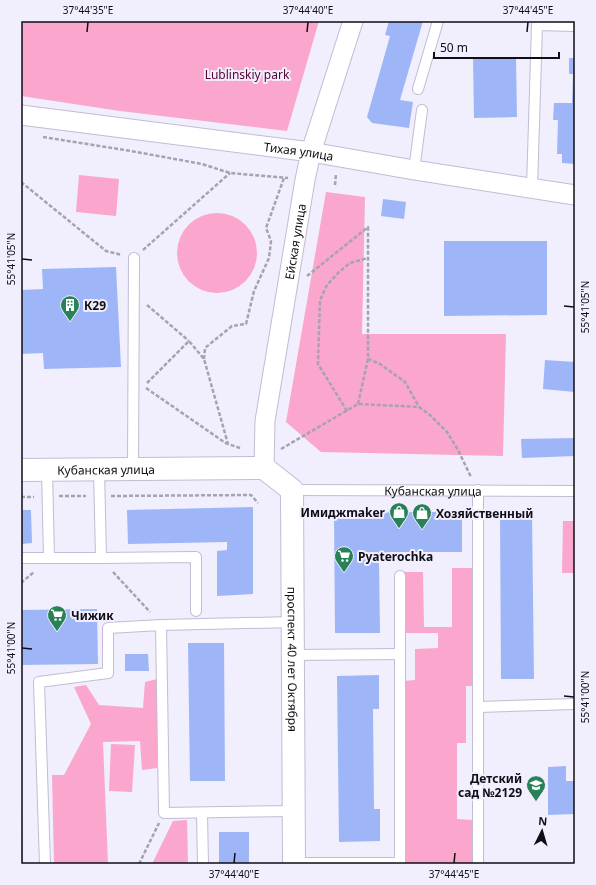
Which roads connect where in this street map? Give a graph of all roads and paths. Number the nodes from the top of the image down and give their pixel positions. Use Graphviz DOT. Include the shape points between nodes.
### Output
graph roads {
  1 [pos="353,21"];
  2 [pos="438,21"];
  3 [pos="575,26"];
  4 [pos="418,88"];
  5 [pos="422,110"];
  6 [pos="21,115"];
  7 [pos="37,136"];
  8 [pos="311,152"];
  9 [pos="337,170"];
  10 [pos="414,170"];
  11 [pos="230,173"];
  12 [pos="284,178"];
  13 [pos="291,179"];
  14 [pos="21,182"];
  15 [pos="335,184"];
  16 [pos="532,188"];
  17 [pos="575,195"];
  18 [pos="134,258"];
  19 [pos="368,258"];
  20 [pos="302,280"];
  21 [pos="134,294"];
  22 [pos="189,341"];
  23 [pos="204,359"];
  24 [pos="368,359"];
  25 [pos="358,404"];
  26 [pos="419,407"];
  27 [pos="347,411"];
  28 [pos="228,444"];
  29 [pos="245,449"];
  30 [pos="278,451"];
  31 [pos="264,468"];
  32 [pos="99,469"];
  33 [pos="133,469"];
  34 [pos="21,470"];
  35 [pos="47,470"];
  36 [pos="292,490"];
  37 [pos="478,490"];
  38 [pos="575,491"];
  39 [pos="48,496"];
  40 [pos="99,496"];
  41 [pos="21,497"];
  42 [pos="258,503"];
  43 [pos="21,558"];
  44 [pos="49,558"];
  45 [pos="101,558"];
  46 [pos="400,576"];
  47 [pos="196,611"];
  48 [pos="292,622"];
  49 [pos="161,624"];
  50 [pos="400,654"];
  51 [pos="293,655"];
  52 [pos="575,704"];
  53 [pos="478,707"];
  54 [pos="294,812"];
  55 [pos="164,813"];
  56 [pos="202,813"];
  57 [pos="400,863"];
  58 [pos="45,864"];
  59 [pos="138,864"];
  60 [pos="203,864"];
  61 [pos="294,864"];
  62 [pos="478,864"];
  1 -- 8 [label="street, Ейская улица"];
  2 -- 4 [label="lane"];
  3 -- 16 [label="lane" via="537,25"];
  5 -- 10 [label="lane"];
  6 -- 8 [label="street, Тихая улица"];
  7 -- 11 [label="path" via="202,164"];
  8 -- 10 [label="street, Тихая улица"];
  8 -- 31 [label="street, Ейская улица" via="304,180 265,421"];
  9 -- 15 [label="path"];
  10 -- 16 [label="street, Тихая улица"];
  11 -- 12 [label="path"];
  11 -- 18 [label="path"];
  12 -- 13 [label="path"];
  12 -- 23 [label="path" via="266,228 272,241 269,258 254,291 246,324 232,326 205,348"];
  14 -- 18 [label="path" via="106,251"];
  16 -- 17 [label="street, Тихая улица"];
  18 -- 21 [label="lane"];
  19 -- 20 [label="path" via="368,227"];
  19 -- 24 [label="path"];
  19 -- 27 [label="path" via="350,263 339,272 327,285 320,300 318,364"];
  21 -- 22 [label="path"];
  21 -- 33 [label="lane"];
  22 -- 23 [label="path"];
  22 -- 28 [label="path" via="144,386"];
  23 -- 28 [label="path"];
  24 -- 25 [label="path"];
  24 -- 26 [label="path" via="380,364 405,382"];
  25 -- 26 [label="path"];
  25 -- 27 [label="path"];
  26 -- 37 [label="path" via="447,432"];
  27 -- 30 [label="path"];
  28 -- 29 [label="path"];
  31 -- 33 [label="street, Кубанская улица"];
  31 -- 36 [label="street"];
  32 -- 33 [label="street, Кубанская улица"];
  32 -- 35 [label="street, Кубанская улица"];
  32 -- 40 [label="lane"];
  34 -- 35 [label="street, Кубанская улица"];
  35 -- 39 [label="lane"];
  36 -- 37 [label="lane, Кубанская улица"];
  36 -- 48 [label="street, проспект 40 лет Октября"];
  37 -- 38 [label="lane, Кубанская улица"];
  37 -- 53 [label="lane"];
  39 -- 40 [label="path"];
  39 -- 41 [label="path"];
  39 -- 44 [label="lane"];
  40 -- 42 [label="path" via="251,495"];
  40 -- 45 [label="lane"];
  43 -- 44 [label="lane"];
  44 -- 45 [label="lane"];
  45 -- 47 [label="lane" via="196,557"];
  45 -- 49 [label="path"];
  46 -- 50 [label="lane"];
  48 -- 49 [label="lane"];
  48 -- 51 [label="street, проспект 40 лет Октября"];
  49 -- 55 [label="lane"];
  49 -- 58 [label="lane" via="108,628 108,674 39,682"];
  50 -- 51 [label="lane"];
  50 -- 57 [label="lane"];
  51 -- 54 [label="street, проспект 40 лет Октября"];
  52 -- 53 [label="lane"];
  53 -- 62 [label="lane"];
  54 -- 56 [label="lane"];
  54 -- 61 [label="street, проспект 40 лет Октября"];
  55 -- 56 [label="lane"];
  55 -- 59 [label="path"];
  56 -- 60 [label="lane"];
  57 -- 61 [label="lane"];
}
